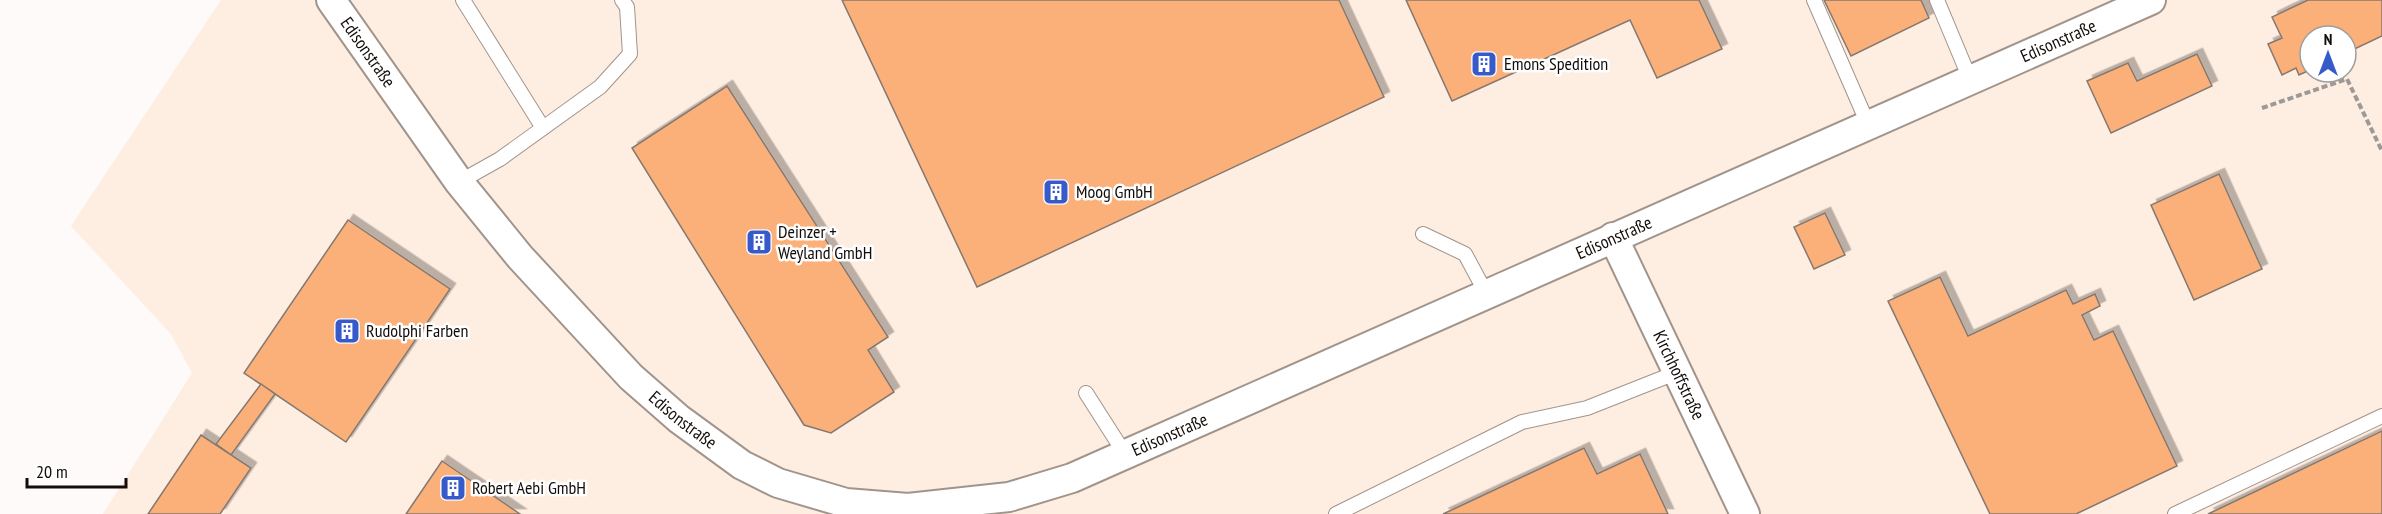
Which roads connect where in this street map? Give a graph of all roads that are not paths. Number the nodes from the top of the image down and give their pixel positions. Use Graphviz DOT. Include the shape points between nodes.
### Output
graph roads {
  1 [pos="331,0"];
  2 [pos="463,0"];
  3 [pos="622,0"];
  4 [pos="1814,0"];
  5 [pos="1937,0"];
  6 [pos="2151,0"];
  7 [pos="1970,79"];
  8 [pos="1868,124"];
  9 [pos="543,128"];
  10 [pos="459,182"];
  11 [pos="1423,234"];
  12 [pos="1613,237"];
  13 [pos="1486,293"];
  14 [pos="1678,372"];
  15 [pos="1086,393"];
  16 [pos="2382,416"];
  17 [pos="1125,454"];
  18 [pos="1336,514"];
  19 [pos="1745,514"];
  20 [pos="2175,514"];
  1 -- 10 [label="street, Edisonstraße"];
  2 -- 9 [label="lane"];
  3 -- 9 [label="lane" via="627,7 630,54 600,87"];
  4 -- 8 [label="lane"];
  5 -- 7 [label="lane"];
  6 -- 7 [label="street, Edisonstraße"];
  7 -- 8 [label="street, Edisonstraße"];
  8 -- 12 [label="street, Edisonstraße"];
  9 -- 10 [label="lane"];
  10 -- 17 [label="street, Edisonstraße" via="488,221 631,376 712,445 778,483 846,503 908,508 944,505 1010,497 1072,478"];
  11 -- 13 [label="lane" via="1465,254"];
  12 -- 13 [label="street, Edisonstraße"];
  12 -- 14 [label="street, Kirchhoffstraße"];
  13 -- 17 [label="street, Edisonstraße"];
  14 -- 18 [label="lane" via="1587,408 1522,423"];
  14 -- 19 [label="street, Kirchhoffstraße"];
  15 -- 17 [label="lane"];
  16 -- 20 [label="lane"];
}
